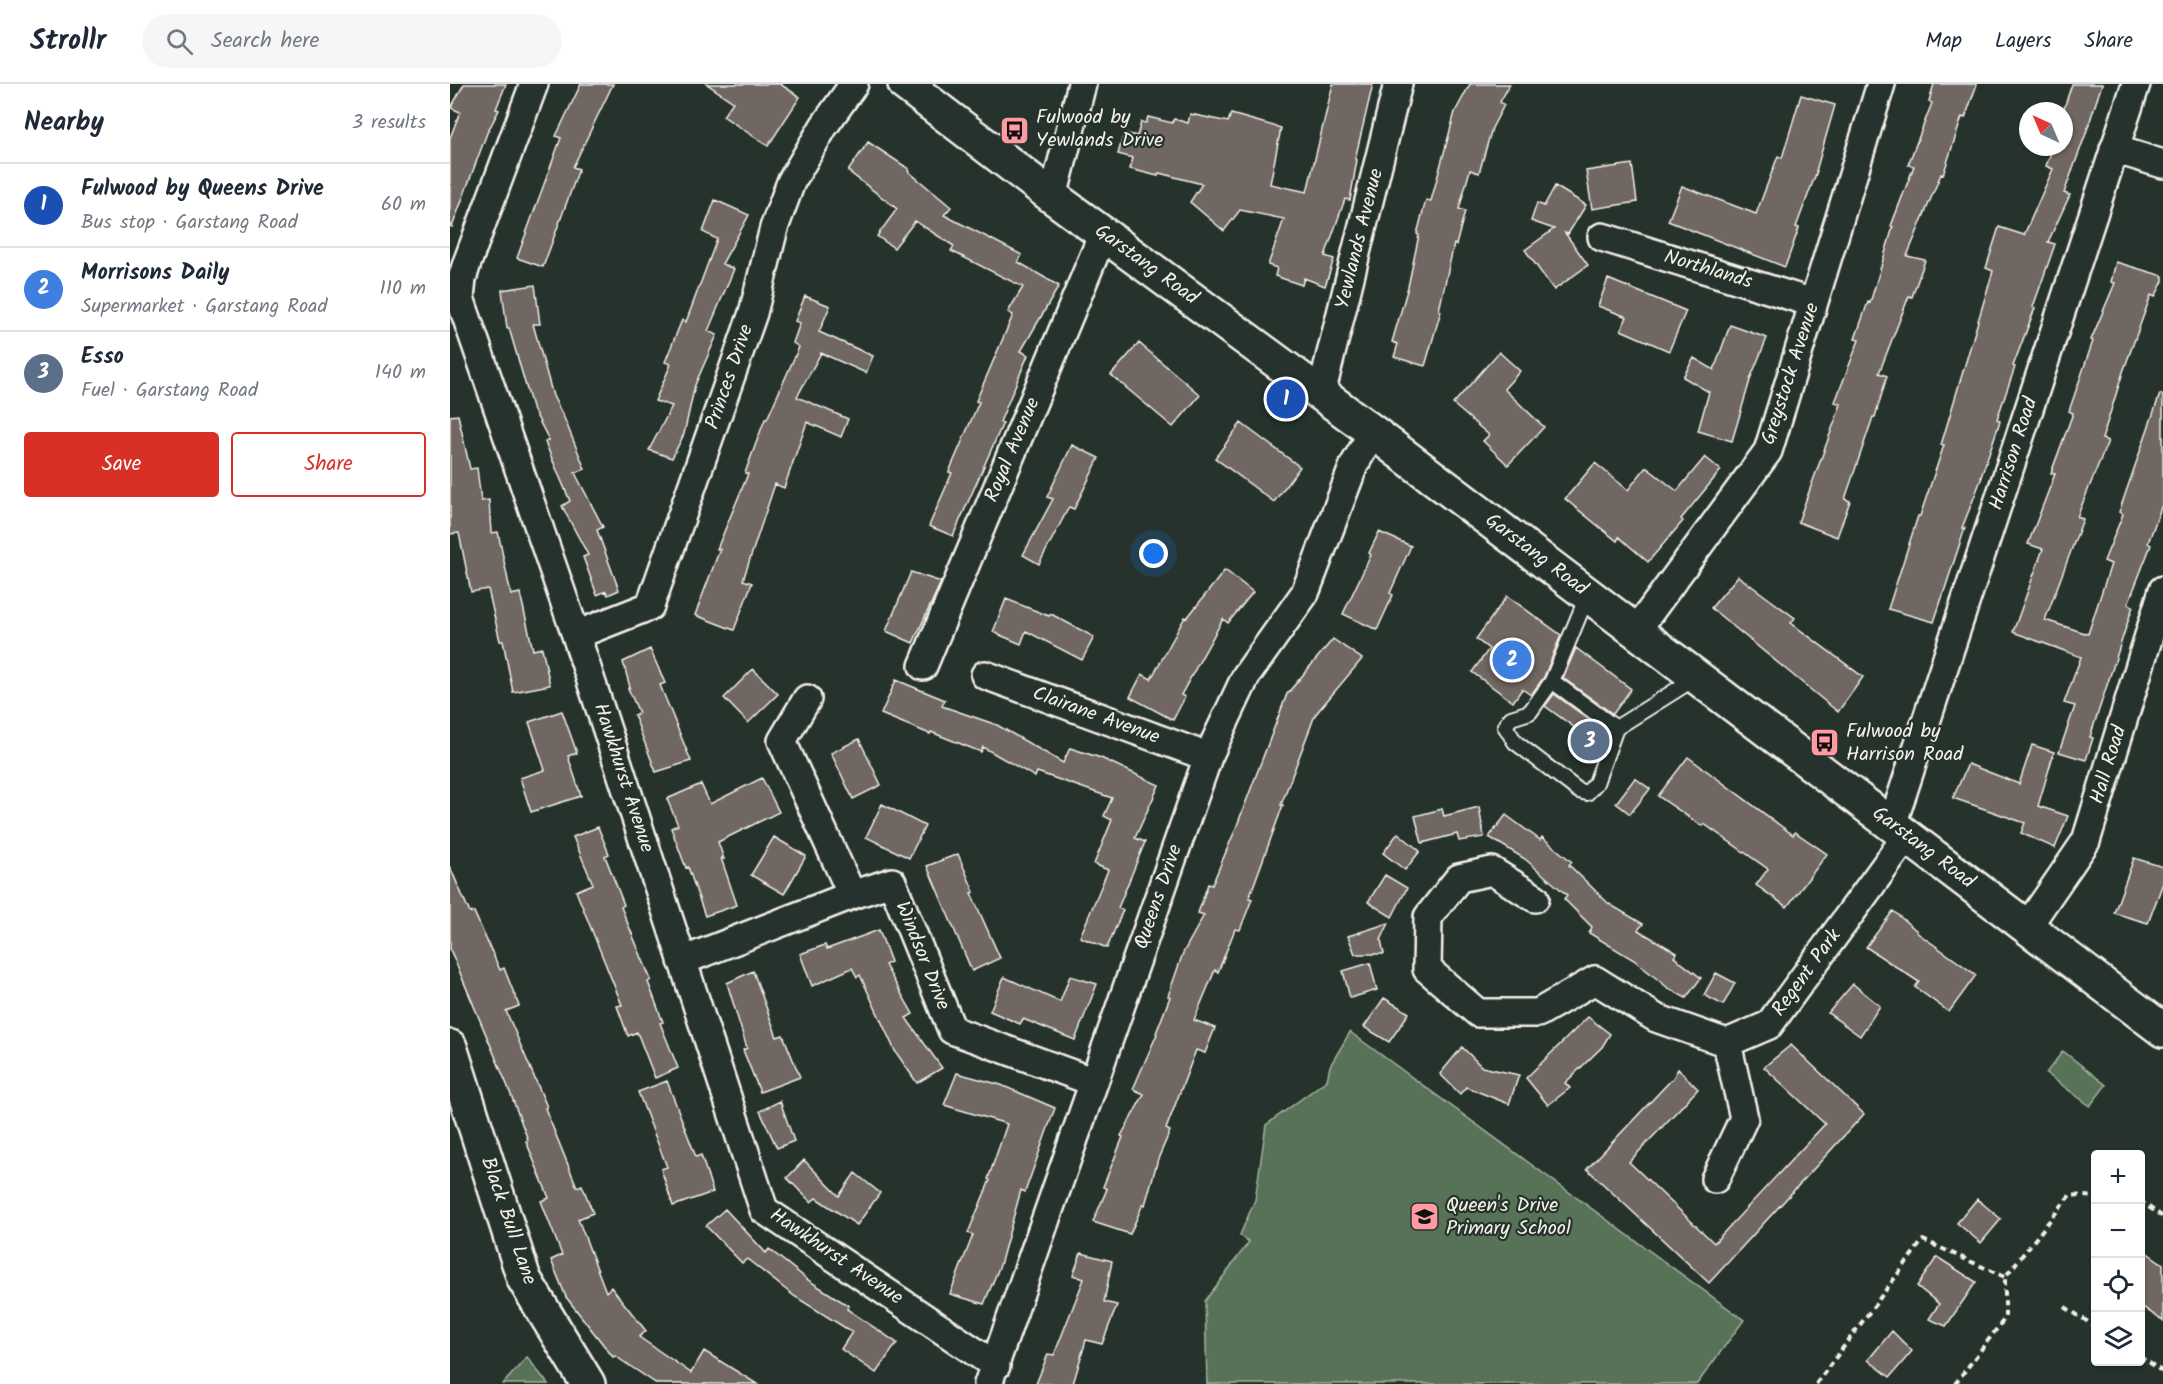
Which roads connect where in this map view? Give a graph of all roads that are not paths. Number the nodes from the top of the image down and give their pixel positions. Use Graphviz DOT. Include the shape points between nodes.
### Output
graph roads {
  1 [pos="534,84"];
  2 [pos="854,84"];
  3 [pos="905,84"];
  4 [pos="1082,84"];
  5 [pos="1398,84"];
  6 [pos="1881,84"];
  7 [pos="2136,84"];
  8 [pos="2115,149"];
  9 [pos="2163,164"];
  10 [pos="1053,197"];
  11 [pos="1103,234"];
  12 [pos="1602,237"];
  13 [pos="1814,303"];
  14 [pos="1321,394"];
  15 [pos="1373,432"];
  16 [pos="2163,590"];
  17 [pos="1588,594"];
  18 [pos="1636,631"];
  19 [pos="576,635"];
  20 [pos="923,666"];
  21 [pos="985,675"];
  22 [pos="1697,677"];
  23 [pos="1552,681"];
  24 [pos="807,699"];
  25 [pos="1616,728"];
  26 [pos="1208,757"];
  27 [pos="1899,830"];
  28 [pos="852,895"];
  29 [pos="1535,898"];
  30 [pos="2027,927"];
  31 [pos="682,961"];
  32 [pos="2162,1027"];
  33 [pos="1727,1043"];
  34 [pos="450,1047"];
  35 [pos="1094,1082"];
  36 [pos="1715,1179"];
  37 [pos="992,1375"];
  38 [pos="588,1384"];
  1 -- 19 [label="street, Hawkhurst Avenue" via="467,263 460,298"];
  2 -- 19 [label="street, Princes Drive" via="791,182 774,228 753,313 650,606"];
  3 -- 10 [label="main road, Garstang Road"];
  4 -- 10 [label="street"];
  5 -- 14 [label="street, Yewlands Avenue"];
  6 -- 13 [label="street, Greystock Avenue"];
  7 -- 8 [label="street, Harrison Road"];
  8 -- 9 [label="street"];
  8 -- 27 [label="street, Harrison Road"];
  10 -- 11 [label="main road, Garstang Road"];
  11 -- 14 [label="main road, Garstang Road"];
  11 -- 20 [label="street, Royal Avenue"];
  12 -- 13 [label="street, Northlands"];
  13 -- 18 [label="street, Greystock Avenue" via="1768,451"];
  14 -- 15 [label="main road, Garstang Road"];
  15 -- 17 [label="main road, Garstang Road"];
  15 -- 26 [label="street, Queens Drive" via="1354,465 1305,593 1246,676"];
  16 -- 30 [label="street, Hall Road" via="2086,841"];
  17 -- 18 [label="main road, Garstang Road"];
  17 -- 23 [label="lane"];
  18 -- 22 [label="main road, Garstang Road"];
  19 -- 31 [label="street, Hawkhurst Avenue"];
  21 -- 26 [label="street, Clairane Avenue"];
  22 -- 25 [label="lane"];
  22 -- 27 [label="main road, Garstang Road"];
  23 -- 25 [label="lane"];
  23 -- 25 [label="lane" via="1530,712 1511,718 1505,726 1515,742 1579,791 1587,793 1596,783"];
  24 -- 28 [label="street" via="782,741"];
  26 -- 35 [label="street, Queens Drive"];
  27 -- 30 [label="main road, Garstang Road"];
  27 -- 33 [label="street, Regent Park" via="1769,1025"];
  28 -- 31 [label="street, Windsor Drive"];
  28 -- 35 [label="street, Windsor Drive" via="892,882 952,1030"];
  29 -- 33 [label="street" via="1492,872 1459,878 1428,917 1427,969 1478,1013 1538,1013 1594,980 1656,1018"];
  30 -- 32 [label="main road, Garstang Road"];
  31 -- 37 [label="street, Hawkhurst Avenue" via="764,1210"];
  33 -- 36 [label="street" via="1744,1118"];
  34 -- 38 [label="main road, Black Bull Lane" via="524,1279"];
  35 -- 37 [label="street, Queens Drive"];
}
